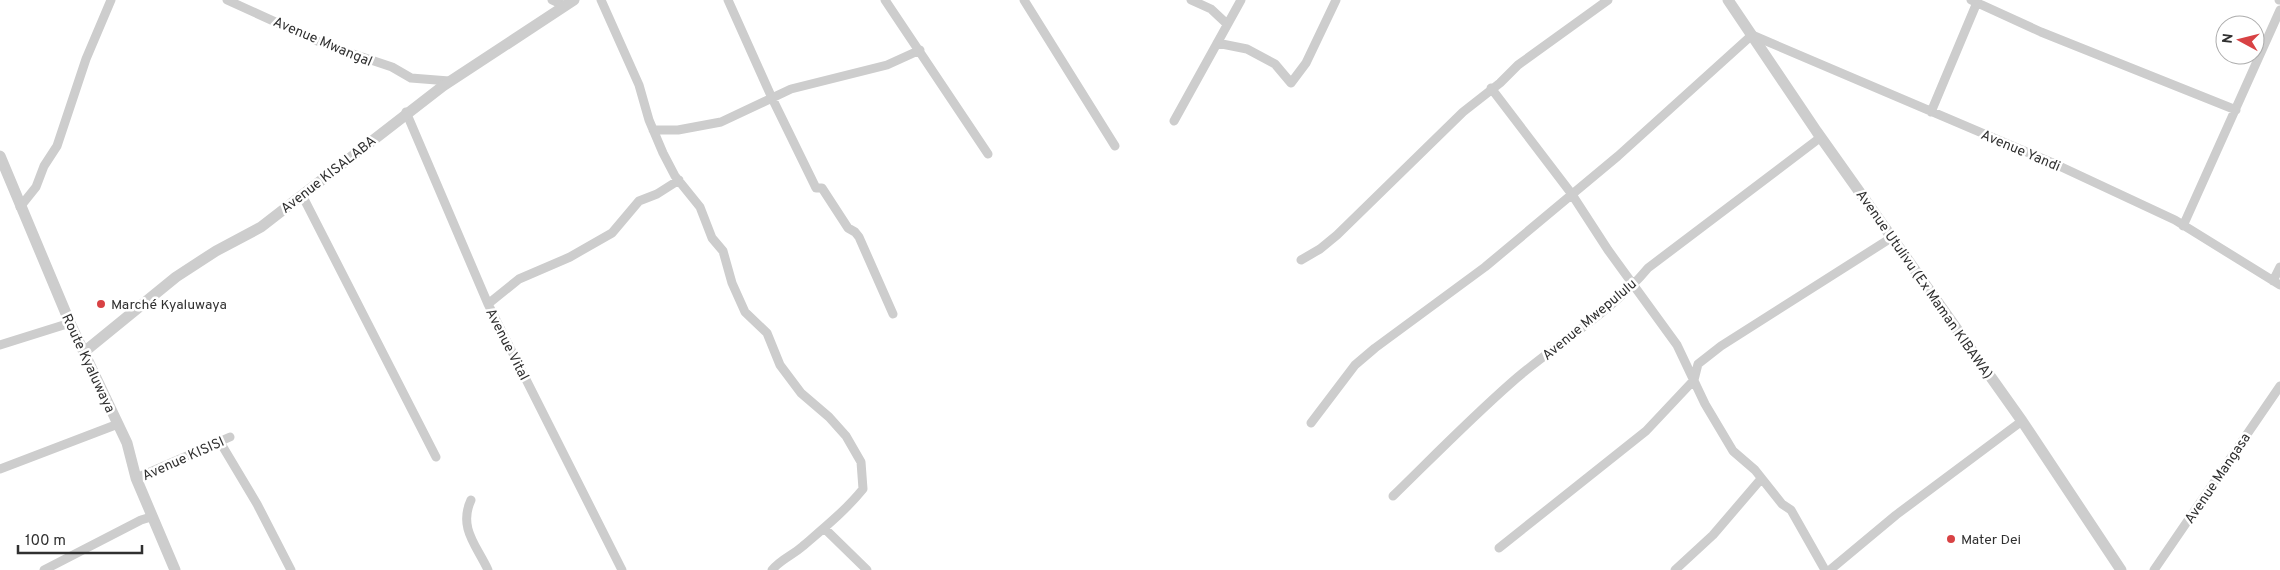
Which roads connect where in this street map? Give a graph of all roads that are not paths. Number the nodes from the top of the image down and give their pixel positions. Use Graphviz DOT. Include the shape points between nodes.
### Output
graph roads {
  1 [pos="111,0"];
  2 [pos="227,0"];
  3 [pos="552,0"];
  4 [pos="601,0"];
  5 [pos="728,0"];
  6 [pos="885,0"];
  7 [pos="1024,0"];
  8 [pos="1191,0"];
  9 [pos="1241,0"];
  10 [pos="1336,0"];
  11 [pos="1608,0"];
  12 [pos="1728,0"];
  13 [pos="1975,1"];
  14 [pos="569,3"];
  15 [pos="2280,10"];
  16 [pos="1227,24"];
  17 [pos="1752,35"];
  18 [pos="1217,43"];
  19 [pos="920,50"];
  20 [pos="449,82"];
  21 [pos="1491,88"];
  22 [pos="772,98"];
  23 [pos="2236,110"];
  24 [pos="406,112"];
  25 [pos="1930,112"];
  26 [pos="1174,121"];
  27 [pos="653,130"];
  28 [pos="1821,137"];
  29 [pos="1115,146"];
  30 [pos="988,154"];
  31 [pos="0,156"];
  32 [pos="679,180"];
  33 [pos="1572,193"];
  34 [pos="302,195"];
  35 [pos="20,207"];
  36 [pos="2183,226"];
  37 [pos="1891,238"];
  38 [pos="1301,260"];
  39 [pos="2280,268"];
  40 [pos="2277,283"];
  41 [pos="1634,285"];
  42 [pos="488,304"];
  43 [pos="893,314"];
  44 [pos="70,323"];
  45 [pos="0,345"];
  46 [pos="84,352"];
  47 [pos="1694,380"];
  48 [pos="2280,386"];
  49 [pos="2022,421"];
  50 [pos="1310,423"];
  51 [pos="118,424"];
  52 [pos="230,437"];
  53 [pos="220,442"];
  54 [pos="436,457"];
  55 [pos="0,470"];
  56 [pos="136,478"];
  57 [pos="1762,479"];
  58 [pos="1393,496"];
  59 [pos="471,500"];
  60 [pos="151,517"];
  61 [pos="824,528"];
  62 [pos="1499,548"];
  63 [pos="44,570"];
  64 [pos="175,570"];
  65 [pos="291,570"];
  66 [pos="488,570"];
  67 [pos="622,570"];
  68 [pos="772,570"];
  69 [pos="867,570"];
  70 [pos="1675,570"];
  71 [pos="1824,570"];
  72 [pos="1830,570"];
  73 [pos="2121,570"];
  74 [pos="2154,570"];
  1 -- 35 [label="street" via="86,60 57,146 36,186"];
  2 -- 20 [label="street, Avenue Mwangal" via="326,46 392,67 412,78"];
  3 -- 14 [label="street"];
  4 -- 27 [label="street" via="639,85"];
  5 -- 22 [label="street"];
  6 -- 19 [label="street"];
  7 -- 29 [label="street"];
  8 -- 16 [label="street" via="1211,9"];
  9 -- 16 [label="street"];
  10 -- 18 [label="street" via="1306,63 1291,83 1275,64 1247,49"];
  11 -- 21 [label="street"];
  12 -- 17 [label="street, Avenue Utulivu (Ex Maman KIBAWA)"];
  13 -- 23 [label="street" via="2041,32"];
  13 -- 25 [label="street"];
  14 -- 20 [label="street, Avenue KISALABA"];
  15 -- 23 [label="street"];
  16 -- 18 [label="street"];
  17 -- 25 [label="street, Avenue Yandi"];
  17 -- 28 [label="street, Avenue Utulivu (Ex Maman KIBAWA)"];
  17 -- 33 [label="street" via="1618,156"];
  18 -- 26 [label="street"];
  19 -- 22 [label="street" via="887,65 803,85"];
  19 -- 30 [label="street"];
  20 -- 24 [label="street, Avenue KISALABA"];
  21 -- 33 [label="street"];
  21 -- 38 [label="street" via="1337,235"];
  22 -- 27 [label="street" via="721,122 678,130"];
  22 -- 43 [label="street" via="816,188 822,188 848,228 859,237"];
  23 -- 36 [label="street"];
  24 -- 34 [label="street, Avenue KISALABA"];
  24 -- 42 [label="street, Avenue Vital"];
  25 -- 36 [label="street, Avenue Yandi" via="2054,164"];
  27 -- 32 [label="street"];
  28 -- 37 [label="street, Avenue Utulivu (Ex Maman KIBAWA)"];
  28 -- 41 [label="street, Avenue Mwepululu" via="1648,268"];
  31 -- 35 [label="street, Route Kyaluwaya"];
  32 -- 42 [label="street" via="639,201 612,233 570,257 519,279"];
  32 -- 61 [label="street" via="700,207 712,238 723,251 745,312 766,333 783,369 801,393 829,417 855,450 863,470 863,489"];
  33 -- 41 [label="street"];
  33 -- 50 [label="street" via="1485,267 1355,365"];
  34 -- 46 [label="street, Avenue KISALABA" via="261,227 176,277"];
  34 -- 54 [label="street"];
  35 -- 44 [label="street, Route Kyaluwaya"];
  36 -- 40 [label="street, Avenue Yandi"];
  37 -- 47 [label="street" via="1721,346 1698,364"];
  37 -- 49 [label="street, Avenue Utulivu (Ex Maman KIBAWA)"];
  39 -- 40 [label="street"];
  41 -- 47 [label="street" via="1677,345"];
  41 -- 58 [label="street, Avenue Mwepululu" via="1512,382"];
  42 -- 67 [label="street, Avenue Vital"];
  44 -- 45 [label="street"];
  44 -- 46 [label="street, Route Kyaluwaya"];
  46 -- 51 [label="street, Route Kyaluwaya"];
  47 -- 57 [label="street" via="1715,424 1733,451"];
  47 -- 62 [label="street" via="1646,431"];
  48 -- 74 [label="street, Avenue Mangasa"];
  49 -- 72 [label="street" via="1896,515"];
  49 -- 73 [label="street, Avenue Utulivu (Ex Maman KIBAWA)"];
  51 -- 55 [label="street"];
  51 -- 56 [label="street, Route Kyaluwaya" via="127,443"];
  52 -- 53 [label="street, Avenue KISISI"];
  53 -- 56 [label="street, Avenue KISISI"];
  53 -- 65 [label="street"];
  56 -- 60 [label="street, Route Kyaluwaya"];
  57 -- 70 [label="street" via="1713,535"];
  57 -- 71 [label="street" via="1791,510"];
  59 -- 66 [label="street" via="466,526"];
  60 -- 63 [label="street"];
  60 -- 64 [label="street, Route Kyaluwaya"];
  61 -- 68 [label="street"];
  61 -- 69 [label="street"];
}
